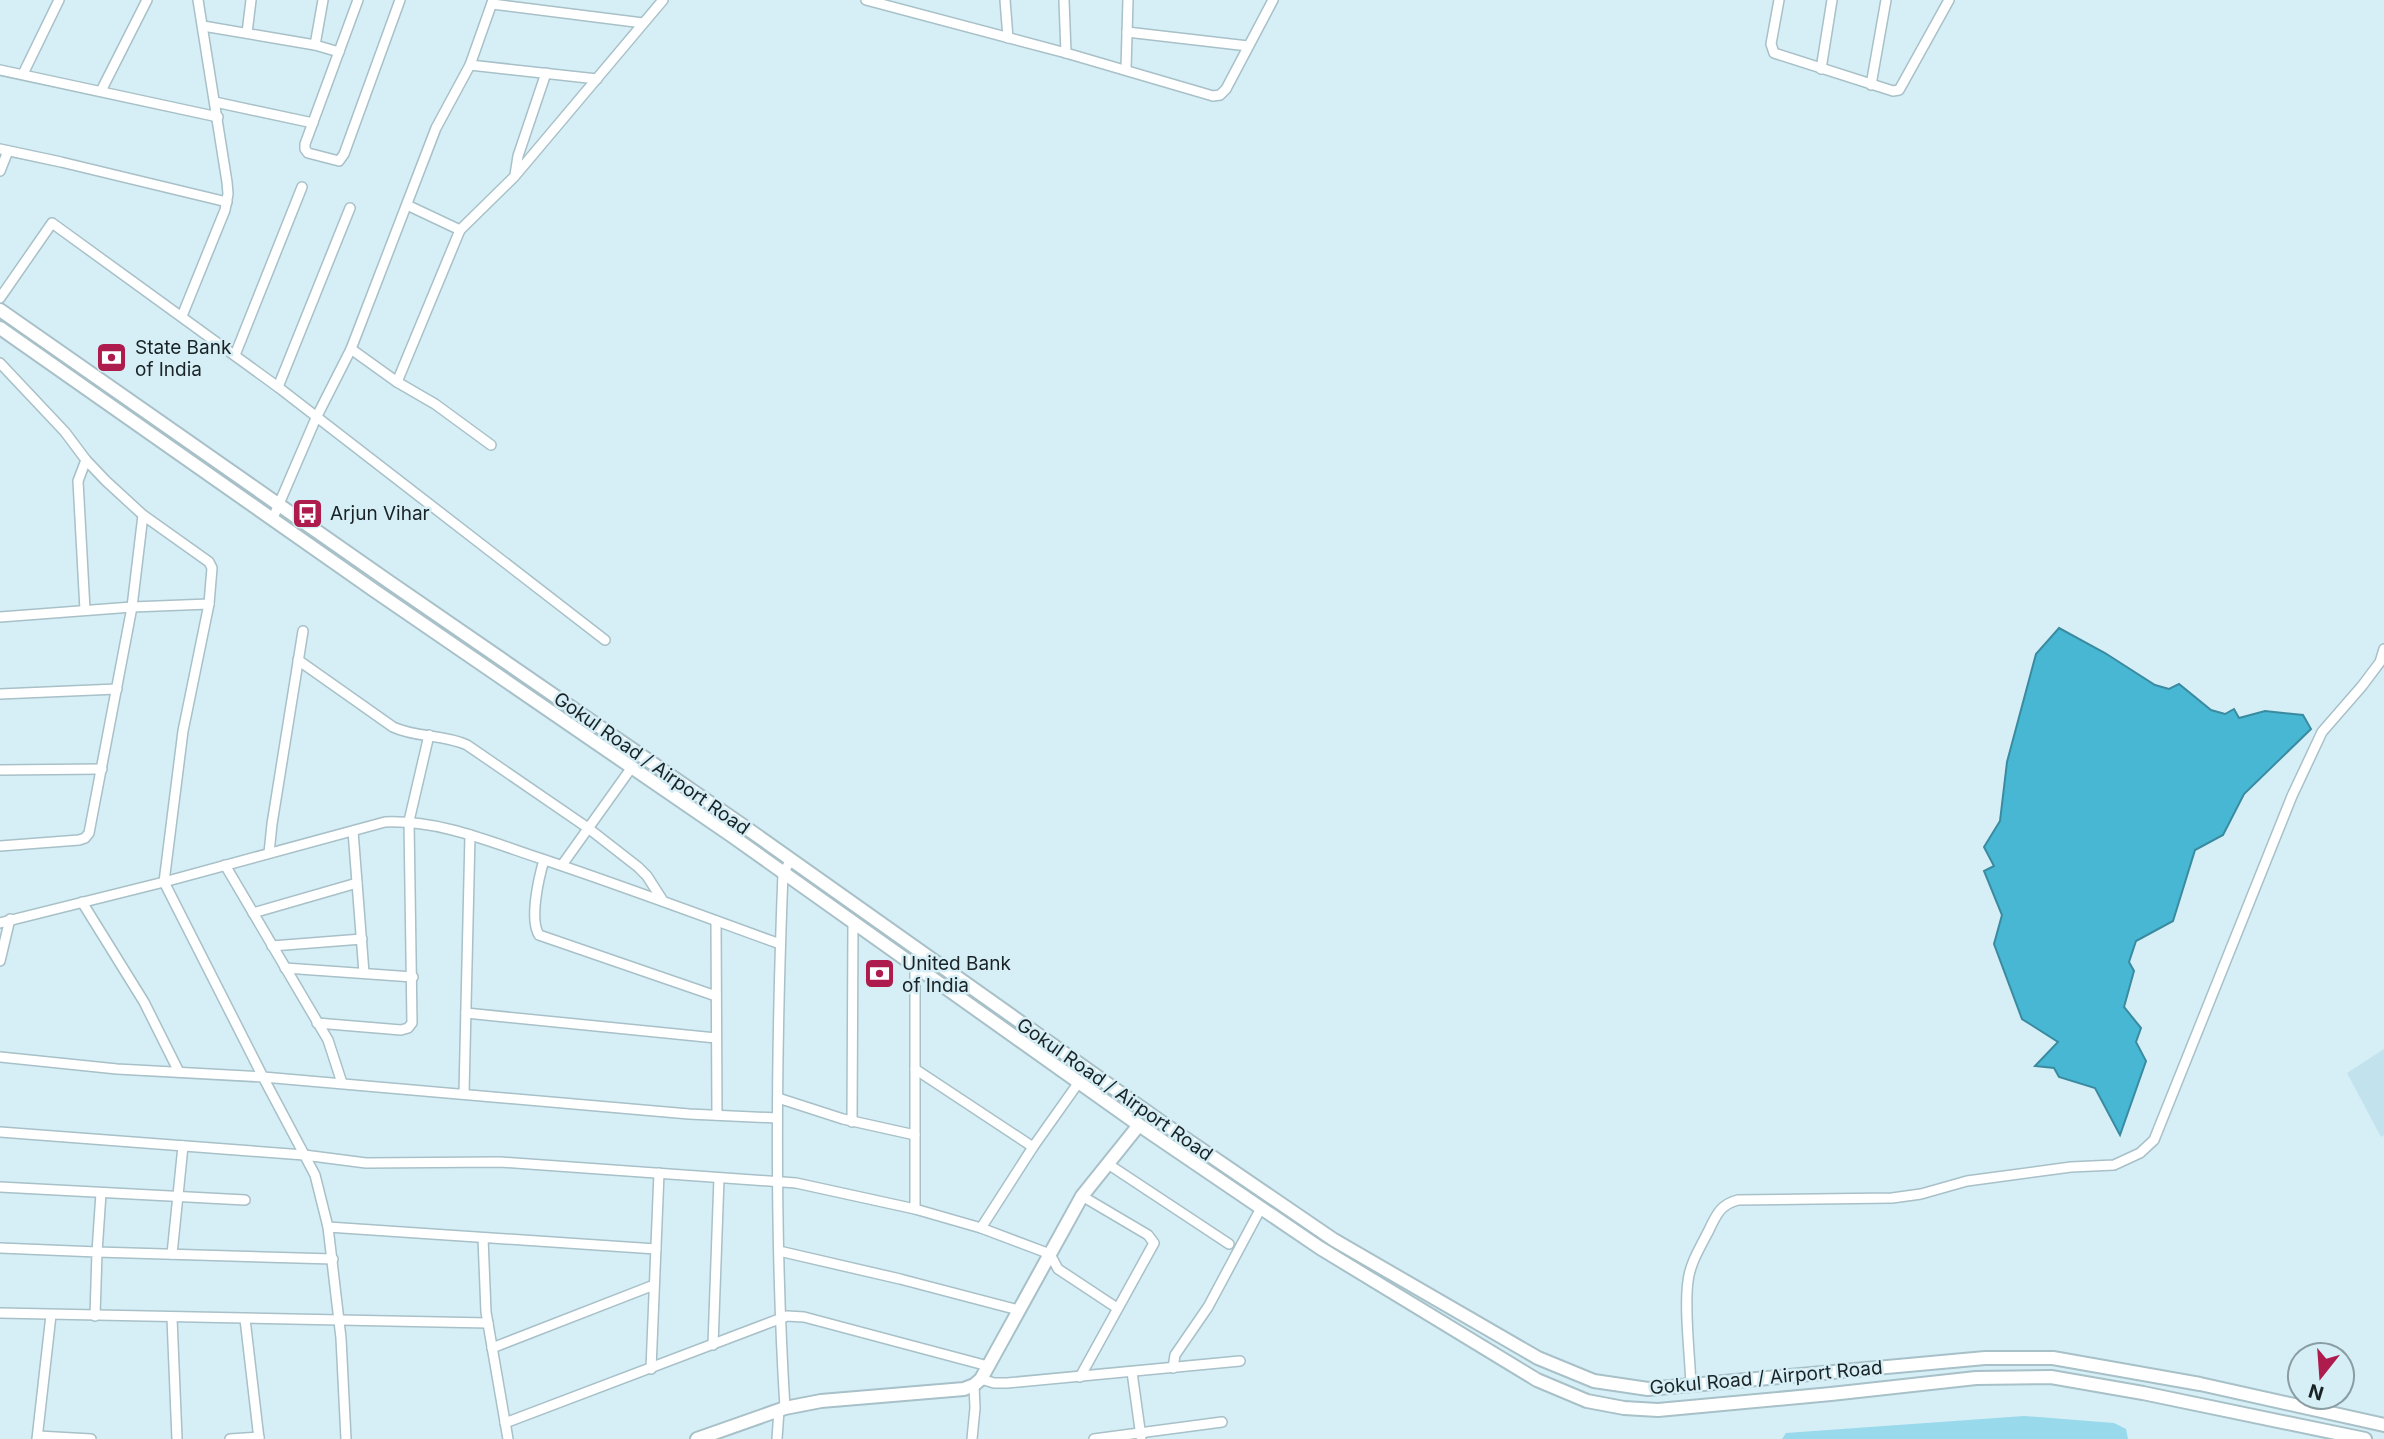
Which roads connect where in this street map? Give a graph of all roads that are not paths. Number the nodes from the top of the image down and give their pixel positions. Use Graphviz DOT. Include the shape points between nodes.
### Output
graph roads {
  1 [pos="59,0"];
  2 [pos="147,0"];
  3 [pos="198,0"];
  4 [pos="251,0"];
  5 [pos="323,0"];
  6 [pos="358,0"];
  7 [pos="400,0"];
  8 [pos="663,0"];
  9 [pos="866,0"];
  10 [pos="1004,0"];
  11 [pos="1064,0"];
  12 [pos="1128,0"];
  13 [pos="1273,0"];
  14 [pos="1779,0"];
  15 [pos="1832,0"];
  16 [pos="1886,0"];
  17 [pos="1949,0"];
  18 [pos="493,2"];
  19 [pos="886,3"];
  20 [pos="643,23"];
  21 [pos="203,26"];
  22 [pos="1127,32"];
  23 [pos="247,33"];
  24 [pos="1008,37"];
  25 [pos="314,45"];
  26 [pos="1248,46"];
  27 [pos="339,52"];
  28 [pos="1066,53"];
  29 [pos="470,65"];
  30 [pos="1126,69"];
  31 [pos="1821,69"];
  32 [pos="0,70"];
  33 [pos="546,74"];
  34 [pos="23,75"];
  35 [pos="597,79"];
  36 [pos="1871,85"];
  37 [pos="101,91"];
  38 [pos="215,102"];
  39 [pos="218,117"];
  40 [pos="313,123"];
  41 [pos="4,150"];
  42 [pos="0,171"];
  43 [pos="514,177"];
  44 [pos="302,187"];
  45 [pos="227,202"];
  46 [pos="407,205"];
  47 [pos="350,208"];
  48 [pos="460,230"];
  49 [pos="0,298"];
  50 [pos="0,310"];
  51 [pos="182,316"];
  52 [pos="0,328"];
  53 [pos="351,349"];
  54 [pos="235,355"];
  55 [pos="0,363"];
  56 [pos="397,382"];
  57 [pos="278,387"];
  58 [pos="316,418"];
  59 [pos="491,445"];
  60 [pos="86,460"];
  61 [pos="279,504"];
  62 [pos="143,515"];
  63 [pos="273,518"];
  64 [pos="209,604"];
  65 [pos="132,607"];
  66 [pos="85,610"];
  67 [pos="0,617"];
  68 [pos="303,631"];
  69 [pos="605,640"];
  70 [pos="2384,649"];
  71 [pos="298,660"];
  72 [pos="2382,661"];
  73 [pos="117,689"];
  74 [pos="0,694"];
  75 [pos="429,735"];
  76 [pos="632,767"];
  77 [pos="102,769"];
  78 [pos="0,770"];
  79 [pos="409,821"];
  80 [pos="588,828"];
  81 [pos="353,831"];
  82 [pos="470,835"];
  83 [pos="0,846"];
  84 [pos="270,853"];
  85 [pos="544,860"];
  86 [pos="791,860"];
  87 [pos="225,865"];
  88 [pos="562,866"];
  89 [pos="783,873"];
  90 [pos="164,882"];
  91 [pos="357,883"];
  92 [pos="663,901"];
  93 [pos="82,902"];
  94 [pos="253,913"];
  95 [pos="10,919"];
  96 [pos="716,920"];
  97 [pos="0,923"];
  98 [pos="853,923"];
  99 [pos="362,939"];
  100 [pos="780,944"];
  101 [pos="272,946"];
  102 [pos="0,961"];
  103 [pos="915,967"];
  104 [pos="285,968"];
  105 [pos="364,973"];
  106 [pos="413,976"];
  107 [pos="716,996"];
  108 [pos="466,1013"];
  109 [pos="317,1023"];
  110 [pos="716,1038"];
  111 [pos="0,1057"];
  112 [pos="915,1069"];
  113 [pos="179,1072"];
  114 [pos="263,1077"];
  115 [pos="1079,1082"];
  116 [pos="342,1083"];
  117 [pos="464,1093"];
  118 [pos="778,1098"];
  119 [pos="717,1115"];
  120 [pos="777,1118"];
  121 [pos="852,1122"];
  122 [pos="1139,1125"];
  123 [pos="0,1132"];
  124 [pos="915,1135"];
  125 [pos="184,1146"];
  126 [pos="1032,1147"];
  127 [pos="304,1155"];
  128 [pos="1108,1164"];
  129 [pos="659,1173"];
  130 [pos="719,1178"];
  131 [pos="779,1182"];
  132 [pos="0,1187"];
  133 [pos="101,1192"];
  134 [pos="178,1196"];
  135 [pos="1082,1196"];
  136 [pos="245,1200"];
  137 [pos="1261,1208"];
  138 [pos="915,1209"];
  139 [pos="328,1227"];
  140 [pos="981,1228"];
  141 [pos="484,1237"];
  142 [pos="1229,1244"];
  143 [pos="0,1248"];
  144 [pos="656,1250"];
  145 [pos="779,1251"];
  146 [pos="97,1252"];
  147 [pos="172,1254"];
  148 [pos="1049,1254"];
  149 [pos="333,1259"];
  150 [pos="654,1285"];
  151 [pos="1117,1308"];
  152 [pos="1018,1310"];
  153 [pos="0,1313"];
  154 [pos="51,1315"];
  155 [pos="95,1316"];
  156 [pos="172,1318"];
  157 [pos="246,1319"];
  158 [pos="780,1319"];
  159 [pos="338,1320"];
  160 [pos="488,1323"];
  161 [pos="713,1345"];
  162 [pos="492,1348"];
  163 [pos="1240,1361"];
  164 [pos="988,1366"];
  165 [pos="1173,1368"];
  166 [pos="651,1369"];
  167 [pos="1132,1372"];
  168 [pos="1574,1374"];
  169 [pos="1080,1377"];
  170 [pos="1594,1381"];
  171 [pos="977,1382"];
  172 [pos="1691,1386"];
  173 [pos="1569,1395"];
  174 [pos="1587,1401"];
  175 [pos="782,1409"];
  176 [pos="1222,1422"];
  177 [pos="505,1423"];
  178 [pos="2384,1424"];
  179 [pos="1141,1437"];
  180 [pos="38,1438"];
  181 [pos="259,1438"];
  182 [pos="91,1439"];
  183 [pos="177,1439"];
  184 [pos="230,1439"];
  185 [pos="346,1439"];
  186 [pos="508,1439"];
  187 [pos="697,1439"];
  188 [pos="777,1439"];
  189 [pos="972,1439"];
  190 [pos="1094,1439"];
  191 [pos="2365,1439"];
  1 -- 34 [label="street"];
  2 -- 37 [label="street"];
  3 -- 21 [label="street"];
  4 -- 23 [label="street"];
  5 -- 25 [label="street"];
  6 -- 27 [label="street"];
  7 -- 40 [label="street" via="339,161 305,149"];
  8 -- 20 [label="street"];
  9 -- 19 [label="street"];
  10 -- 24 [label="street"];
  11 -- 28 [label="street"];
  12 -- 22 [label="street"];
  13 -- 26 [label="street"];
  14 -- 31 [label="street" via="1771,49"];
  15 -- 31 [label="street"];
  16 -- 36 [label="street"];
  17 -- 36 [label="street" via="1899,90"];
  18 -- 20 [label="street"];
  18 -- 29 [label="street"];
  19 -- 24 [label="street"];
  20 -- 35 [label="street"];
  21 -- 23 [label="street"];
  21 -- 38 [label="street"];
  22 -- 26 [label="street"];
  22 -- 30 [label="street"];
  23 -- 25 [label="street"];
  24 -- 28 [label="street"];
  25 -- 27 [label="street"];
  26 -- 30 [label="street" via="1220,95"];
  27 -- 40 [label="street"];
  28 -- 30 [label="street"];
  29 -- 33 [label="street"];
  29 -- 46 [label="street" via="436,128"];
  31 -- 36 [label="street"];
  32 -- 34 [label="street"];
  33 -- 35 [label="street"];
  33 -- 43 [label="street"];
  34 -- 37 [label="street"];
  35 -- 43 [label="street"];
  37 -- 39 [label="street"];
  38 -- 39 [label="street"];
  38 -- 40 [label="street"];
  39 -- 45 [label="street"];
  41 -- 42 [label="street"];
  41 -- 45 [label="street"];
  43 -- 48 [label="street"];
  44 -- 54 [label="street"];
  45 -- 51 [label="street"];
  46 -- 48 [label="street"];
  46 -- 53 [label="street"];
  47 -- 57 [label="street"];
  48 -- 56 [label="street"];
  49 -- 51 [label="street" via="52,223"];
  50 -- 61 [label="main road, Gokul Road / Airport Road"];
  51 -- 54 [label="street"];
  52 -- 63 [label="main road"];
  53 -- 56 [label="street"];
  53 -- 58 [label="street"];
  54 -- 57 [label="street"];
  55 -- 60 [label="street"];
  56 -- 59 [label="street"];
  57 -- 58 [label="street"];
  58 -- 61 [label="street"];
  58 -- 69 [label="street"];
  60 -- 62 [label="street"];
  60 -- 66 [label="street" via="78,481"];
  61 -- 63 [label="street"];
  61 -- 86 [label="main road, Gokul Road / Airport Road"];
  62 -- 64 [label="street" via="209,562"];
  62 -- 65 [label="street"];
  63 -- 76 [label="main road"];
  64 -- 65 [label="street"];
  64 -- 90 [label="street" via="183,731"];
  65 -- 66 [label="street"];
  65 -- 73 [label="street"];
  66 -- 67 [label="street"];
  68 -- 71 [label="street"];
  70 -- 72 [label="street"];
  71 -- 75 [label="street" via="393,727"];
  71 -- 84 [label="street"];
  72 -- 172 [label="street" via="2322,732 2154,1140 2140,1153 2114,1165 1966,1181 1892,1198 1727,1203 1713,1221 1688,1279"];
  73 -- 74 [label="street"];
  73 -- 77 [label="street"];
  75 -- 79 [label="street"];
  75 -- 80 [label="street" via="467,745"];
  76 -- 80 [label="street"];
  76 -- 89 [label="main road"];
  77 -- 78 [label="street"];
  77 -- 83 [label="street" via="92,825 85,838"];
  79 -- 81 [label="street"];
  79 -- 82 [label="street"];
  79 -- 106 [label="street"];
  80 -- 88 [label="street"];
  80 -- 92 [label="street" via="638,867"];
  81 -- 84 [label="street"];
  81 -- 91 [label="street"];
  82 -- 85 [label="street"];
  82 -- 108 [label="street"];
  84 -- 87 [label="street"];
  85 -- 88 [label="street"];
  85 -- 107 [label="street" via="537,890 535,926 539,935"];
  86 -- 89 [label="street"];
  86 -- 168 [label="main road, Gokul Road / Airport Road" via="1334,1240 1538,1358"];
  87 -- 90 [label="street"];
  87 -- 94 [label="street"];
  88 -- 92 [label="street"];
  89 -- 98 [label="main road"];
  89 -- 100 [label="street"];
  90 -- 93 [label="street"];
  90 -- 114 [label="street"];
  91 -- 94 [label="street"];
  91 -- 99 [label="street"];
  92 -- 96 [label="street"];
  93 -- 95 [label="street"];
  93 -- 113 [label="street" via="144,1002"];
  94 -- 101 [label="street"];
  95 -- 97 [label="street"];
  95 -- 102 [label="street"];
  96 -- 100 [label="street"];
  96 -- 107 [label="street"];
  98 -- 103 [label="main road"];
  98 -- 121 [label="street"];
  99 -- 101 [label="street"];
  99 -- 105 [label="street"];
  100 -- 118 [label="street"];
  101 -- 104 [label="street"];
  103 -- 112 [label="street"];
  103 -- 115 [label="main road"];
  104 -- 105 [label="street"];
  104 -- 109 [label="street"];
  105 -- 106 [label="street"];
  106 -- 109 [label="street" via="413,1016 408,1028"];
  107 -- 110 [label="street"];
  108 -- 110 [label="street"];
  108 -- 117 [label="street"];
  109 -- 116 [label="street"];
  110 -- 119 [label="street"];
  111 -- 113 [label="street"];
  112 -- 124 [label="street"];
  112 -- 126 [label="street"];
  113 -- 114 [label="street"];
  114 -- 116 [label="street"];
  114 -- 127 [label="street"];
  115 -- 122 [label="main road"];
  115 -- 126 [label="street"];
  116 -- 117 [label="street"];
  117 -- 119 [label="street"];
  118 -- 120 [label="street"];
  118 -- 121 [label="street"];
  119 -- 120 [label="street"];
  120 -- 131 [label="street"];
  121 -- 124 [label="street"];
  122 -- 128 [label="main road"];
  122 -- 137 [label="main road"];
  123 -- 125 [label="street"];
  124 -- 138 [label="street"];
  125 -- 127 [label="street"];
  125 -- 134 [label="street"];
  126 -- 140 [label="street"];
  127 -- 129 [label="street" via="366,1163 500,1162"];
  127 -- 139 [label="street" via="315,1175"];
  128 -- 135 [label="main road"];
  128 -- 142 [label="street"];
  129 -- 130 [label="street"];
  129 -- 144 [label="street"];
  130 -- 131 [label="street"];
  130 -- 161 [label="street"];
  131 -- 138 [label="street"];
  131 -- 145 [label="street"];
  132 -- 133 [label="street"];
  133 -- 134 [label="street"];
  133 -- 146 [label="street"];
  134 -- 136 [label="street"];
  134 -- 147 [label="street"];
  135 -- 148 [label="main road"];
  135 -- 151 [label="street" via="1148,1234 1154,1243"];
  137 -- 165 [label="street" via="1208,1307 1175,1355"];
  137 -- 173 [label="main road" via="1480,1346"];
  138 -- 140 [label="street"];
  139 -- 141 [label="street"];
  139 -- 149 [label="street"];
  140 -- 148 [label="street"];
  141 -- 144 [label="street"];
  141 -- 160 [label="street"];
  143 -- 146 [label="street"];
  144 -- 150 [label="street"];
  145 -- 152 [label="street"];
  145 -- 158 [label="street"];
  146 -- 147 [label="street"];
  146 -- 155 [label="street"];
  147 -- 149 [label="street"];
  148 -- 151 [label="street" via="1058,1269"];
  148 -- 152 [label="main road"];
  149 -- 159 [label="street"];
  150 -- 162 [label="street"];
  150 -- 166 [label="street"];
  151 -- 169 [label="street"];
  152 -- 164 [label="main road"];
  153 -- 154 [label="street"];
  154 -- 155 [label="street"];
  154 -- 180 [label="street"];
  155 -- 156 [label="street"];
  156 -- 157 [label="street"];
  156 -- 183 [label="street"];
  157 -- 159 [label="street"];
  157 -- 181 [label="street"];
  158 -- 161 [label="street"];
  158 -- 164 [label="street" via="804,1317"];
  158 -- 175 [label="street"];
  159 -- 160 [label="street"];
  159 -- 185 [label="street"];
  160 -- 162 [label="street"];
  161 -- 166 [label="street"];
  162 -- 177 [label="street"];
  163 -- 165 [label="street"];
  164 -- 171 [label="main road"];
  165 -- 167 [label="street"];
  166 -- 177 [label="street"];
  167 -- 169 [label="street"];
  167 -- 179 [label="street"];
  168 -- 170 [label="main road, Gokul Road / Airport Road"];
  168 -- 173 [label="main road"];
  169 -- 171 [label="street"];
  170 -- 172 [label="main road, Gokul Road / Airport Road" via="1648,1389"];
  170 -- 174 [label="main road"];
  171 -- 175 [label="main road" via="964,1389 821,1401"];
  171 -- 189 [label="street"];
  172 -- 178 [label="main road, Gokul Road / Airport Road" via="1985,1358 2053,1358"];
  173 -- 174 [label="main road"];
  174 -- 191 [label="main road" via="1658,1410 1976,1378 2051,1377"];
  175 -- 187 [label="main road"];
  175 -- 188 [label="street"];
  176 -- 179 [label="street"];
  177 -- 186 [label="street"];
  179 -- 190 [label="street"];
  180 -- 182 [label="street"];
  181 -- 184 [label="street"];
}
